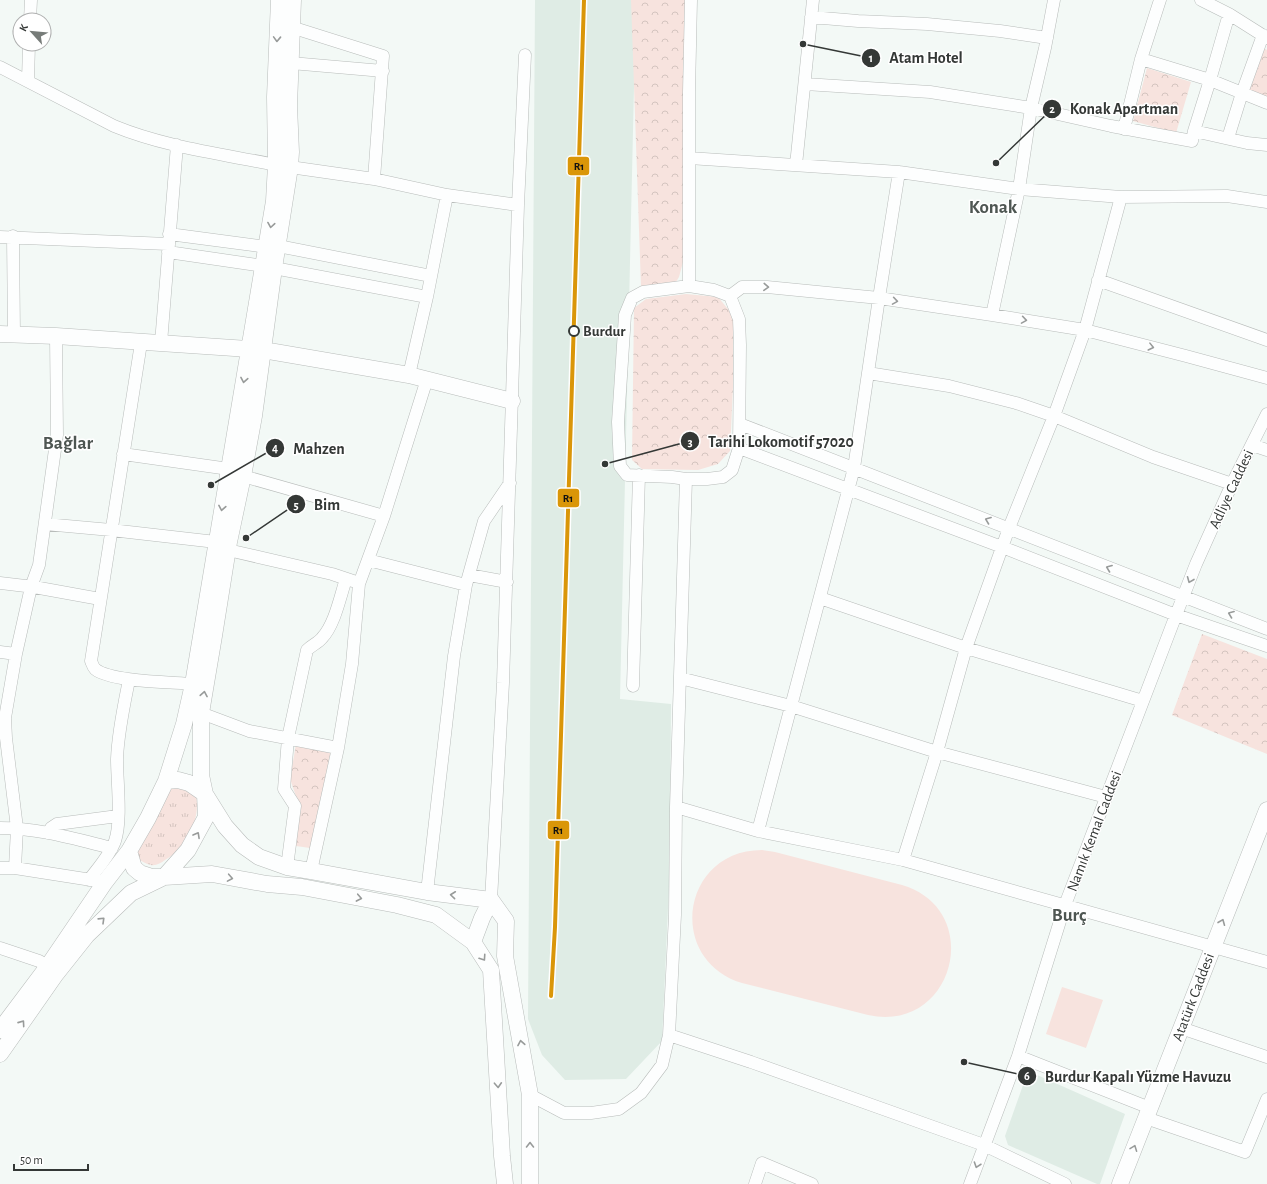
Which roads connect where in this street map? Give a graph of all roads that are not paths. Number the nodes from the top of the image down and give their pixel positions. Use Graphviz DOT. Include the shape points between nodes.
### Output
graph roads {
  1 [pos="31,0"];
  2 [pos="279,0"];
  3 [pos="293,0"];
  4 [pos="691,0"];
  5 [pos="1054,0"];
  6 [pos="1160,0"];
  7 [pos="1203,0"];
  8 [pos="810,1"];
  9 [pos="30,12"];
  10 [pos="1229,14"];
  11 [pos="811,17"];
  12 [pos="291,27"];
  13 [pos="1265,37"];
  14 [pos="1047,38"];
  15 [pos="29,52"];
  16 [pos="525,55"];
  17 [pos="1141,59"];
  18 [pos="291,63"];
  19 [pos="0,67"];
  20 [pos="383,71"];
  21 [pos="1210,80"];
  22 [pos="28,81"];
  23 [pos="805,84"];
  24 [pos="1242,93"];
  25 [pos="1267,103"];
  26 [pos="1031,108"];
  27 [pos="1124,128"];
  28 [pos="1194,131"];
  29 [pos="1228,138"];
  30 [pos="177,145"];
  31 [pos="1267,145"];
  32 [pos="689,158"];
  33 [pos="796,165"];
  34 [pos="283,166"];
  35 [pos="899,172"];
  36 [pos="374,179"];
  37 [pos="1018,188"];
  38 [pos="447,195"];
  39 [pos="1121,197"];
  40 [pos="1267,202"];
  41 [pos="518,205"];
  42 [pos="0,236"];
  43 [pos="14,236"];
  44 [pos="169,243"];
  45 [pos="272,247"];
  46 [pos="269,267"];
  47 [pos="431,276"];
  48 [pos="1098,280"];
  49 [pos="689,286"];
  50 [pos="730,296"];
  51 [pos="427,297"];
  52 [pos="879,298"];
  53 [pos="992,315"];
  54 [pos="1085,330"];
  55 [pos="7,334"];
  56 [pos="56,336"];
  57 [pos="1267,340"];
  58 [pos="141,343"];
  59 [pos="160,343"];
  60 [pos="256,350"];
  61 [pos="868,373"];
  62 [pos="408,375"];
  63 [pos="1267,378"];
  64 [pos="427,379"];
  65 [pos="512,401"];
  66 [pos="1267,414"];
  67 [pos="1054,416"];
  68 [pos="740,424"];
  69 [pos="1252,445"];
  70 [pos="739,448"];
  71 [pos="1267,450"];
  72 [pos="123,454"];
  73 [pos="854,468"];
  74 [pos="229,470"];
  75 [pos="639,475"];
  76 [pos="243,476"];
  77 [pos="686,479"];
  78 [pos="510,483"];
  79 [pos="1232,484"];
  80 [pos="849,490"];
  81 [pos="384,516"];
  82 [pos="45,524"];
  83 [pos="1009,528"];
  84 [pos="111,530"];
  85 [pos="222,546"];
  86 [pos="1002,547"];
  87 [pos="368,560"];
  88 [pos="1196,564"];
  89 [pos="346,579"];
  90 [pos="468,580"];
  91 [pos="507,582"];
  92 [pos="0,583"];
  93 [pos="359,584"];
  94 [pos="31,587"];
  95 [pos="1183,596"];
  96 [pos="820,598"];
  97 [pos="100,599"];
  98 [pos="1176,614"];
  99 [pos="1267,628"];
  100 [pos="1267,646"];
  101 [pos="966,648"];
  102 [pos="0,652"];
  103 [pos="16,654"];
  104 [pos="680,678"];
  105 [pos="129,680"];
  106 [pos="193,684"];
  107 [pos="633,686"];
  108 [pos="1143,701"];
  109 [pos="791,706"];
  110 [pos="201,713"];
  111 [pos="3,738"];
  112 [pos="288,738"];
  113 [pos="338,748"];
  114 [pos="937,752"];
  115 [pos="166,781"];
  116 [pos="205,794"];
  117 [pos="1106,797"];
  118 [pos="676,807"];
  119 [pos="1267,810"];
  120 [pos="118,816"];
  121 [pos="0,828"];
  122 [pos="16,828"];
  123 [pos="758,831"];
  124 [pos="48,833"];
  125 [pos="112,848"];
  126 [pos="129,851"];
  127 [pos="903,860"];
  128 [pos="287,866"];
  129 [pos="0,868"];
  130 [pos="15,868"];
  131 [pos="311,872"];
  132 [pos="164,877"];
  133 [pos="97,881"];
  134 [pos="427,892"];
  135 [pos="492,900"];
  136 [pos="1065,905"];
  137 [pos="473,942"];
  138 [pos="1213,946"];
  139 [pos="0,948"];
  140 [pos="1267,962"];
  141 [pos="48,966"];
  142 [pos="1182,1028"];
  143 [pos="0,1030"];
  144 [pos="669,1035"];
  145 [pos="0,1054"];
  146 [pos="1018,1056"];
  147 [pos="1267,1057"];
  148 [pos="530,1095"];
  149 [pos="1267,1099"];
  150 [pos="1148,1113"];
  151 [pos="1262,1125"];
  152 [pos="984,1145"];
  153 [pos="505,1184"];
  154 [pos="530,1184"];
  155 [pos="755,1184"];
  156 [pos="812,1184"];
  157 [pos="970,1184"];
  158 [pos="1065,1184"];
  159 [pos="1120,1184"];
  1 -- 9 [label="street"];
  2 -- 34 [label="main road, one-way" via="275,97"];
  3 -- 12 [label="main road"];
  4 -- 32 [label="street"];
  5 -- 14 [label="street"];
  6 -- 17 [label="street"];
  7 -- 10 [label="street"];
  8 -- 11 [label="street"];
  10 -- 13 [label="street"];
  10 -- 21 [label="street"];
  11 -- 14 [label="street" via="926,24"];
  11 -- 23 [label="street"];
  12 -- 18 [label="main road"];
  12 -- 20 [label="street" via="383,56"];
  13 -- 24 [label="street"];
  14 -- 26 [label="street"];
  15 -- 22 [label="street"];
  16 -- 41 [label="street"];
  17 -- 21 [label="street"];
  17 -- 27 [label="street"];
  18 -- 20 [label="street"];
  18 -- 34 [label="main road" via="291,152"];
  19 -- 22 [label="street"];
  20 -- 36 [label="street"];
  21 -- 24 [label="street"];
  21 -- 28 [label="street"];
  22 -- 30 [label="street" via="114,126 133,134"];
  23 -- 26 [label="street" via="930,92"];
  23 -- 33 [label="street"];
  24 -- 25 [label="street"];
  24 -- 29 [label="street"];
  26 -- 27 [label="street"];
  26 -- 37 [label="street"];
  27 -- 28 [label="street" via="1192,141"];
  28 -- 29 [label="street"];
  29 -- 31 [label="street"];
  30 -- 34 [label="street"];
  30 -- 44 [label="street"];
  32 -- 33 [label="street"];
  32 -- 49 [label="street"];
  33 -- 35 [label="street"];
  34 -- 36 [label="street"];
  34 -- 45 [label="main road" via="274,201"];
  35 -- 37 [label="street"];
  35 -- 52 [label="street"];
  36 -- 38 [label="street"];
  37 -- 39 [label="street"];
  37 -- 53 [label="street"];
  38 -- 41 [label="street"];
  38 -- 47 [label="street"];
  39 -- 40 [label="street" via="1227,196"];
  39 -- 48 [label="street"];
  41 -- 65 [label="street"];
  42 -- 43 [label="street"];
  43 -- 44 [label="street"];
  43 -- 55 [label="street"];
  44 -- 45 [label="street"];
  44 -- 46 [label="street"];
  44 -- 59 [label="street"];
  45 -- 46 [label="main road"];
  45 -- 47 [label="street"];
  46 -- 51 [label="street"];
  46 -- 60 [label="main road"];
  47 -- 51 [label="street"];
  48 -- 54 [label="street"];
  48 -- 57 [label="street"];
  49 -- 50 [label="street" via="714,290"];
  49 -- 75 [label="street" via="643,292 632,298 625,315 618,422 620,466 627,475"];
  50 -- 52 [label="street, one-way" via="742,287 760,287"];
  50 -- 68 [label="street" via="739,319"];
  51 -- 62 [label="street"];
  52 -- 53 [label="street, one-way"];
  52 -- 61 [label="street"];
  53 -- 54 [label="street, one-way"];
  54 -- 63 [label="street, one-way"];
  54 -- 67 [label="street"];
  55 -- 56 [label="main road"];
  56 -- 58 [label="main road"];
  56 -- 82 [label="street" via="57,435"];
  58 -- 59 [label="main road"];
  58 -- 72 [label="street"];
  59 -- 60 [label="main road"];
  60 -- 62 [label="main road"];
  60 -- 74 [label="main road, one-way"];
  60 -- 76 [label="main road" via="254,416"];
  61 -- 67 [label="street" via="949,386 1016,403"];
  61 -- 73 [label="street"];
  62 -- 64 [label="main road"];
  64 -- 65 [label="main road"];
  64 -- 81 [label="street"];
  65 -- 78 [label="street"];
  66 -- 69 [label="street, Adliye Caddesi"];
  67 -- 79 [label="street" via="1154,457"];
  67 -- 83 [label="street"];
  68 -- 70 [label="street"];
  68 -- 73 [label="street"];
  69 -- 71 [label="street"];
  69 -- 79 [label="street, Adliye Caddesi"];
  70 -- 77 [label="street" via="732,470 723,477"];
  70 -- 80 [label="street"];
  72 -- 74 [label="street"];
  72 -- 84 [label="street"];
  73 -- 80 [label="street"];
  83 -- 73 [label="street, one-way"];
  74 -- 85 [label="main road, one-way"];
  75 -- 77 [label="street"];
  75 -- 107 [label="street"];
  76 -- 81 [label="street"];
  76 -- 85 [label="main road"];
  77 -- 104 [label="street"];
  78 -- 90 [label="street" via="484,521"];
  78 -- 91 [label="street"];
  79 -- 88 [label="street, Adliye Caddesi"];
  80 -- 86 [label="street"];
  80 -- 96 [label="street"];
  81 -- 87 [label="street"];
  82 -- 84 [label="street"];
  82 -- 94 [label="street" via="40,565"];
  83 -- 86 [label="street"];
  95 -- 83 [label="street, one-way"];
  84 -- 85 [label="street"];
  84 -- 97 [label="street"];
  85 -- 89 [label="street"];
  85 -- 106 [label="main road"];
  110 -- 85 [label="main road, one-way" via="214,636"];
  86 -- 98 [label="street"];
  86 -- 101 [label="street"];
  87 -- 90 [label="street"];
  87 -- 93 [label="street"];
  88 -- 95 [label="street, Namık Kemal Caddesi, one-way"];
  89 -- 93 [label="street"];
  89 -- 112 [label="street" via="331,624 322,639 307,650"];
  90 -- 91 [label="street"];
  90 -- 134 [label="street" via="454,656"];
  91 -- 135 [label="street"];
  92 -- 94 [label="street"];
  93 -- 113 [label="street" via="352,664"];
  94 -- 97 [label="street"];
  94 -- 103 [label="street"];
  95 -- 98 [label="street, Namık Kemal Caddesi"];
  99 -- 95 [label="street, one-way"];
  96 -- 101 [label="street"];
  96 -- 109 [label="street"];
  97 -- 105 [label="street" via="90,661 94,669"];
  98 -- 100 [label="street"];
  98 -- 108 [label="street, Namık Kemal Caddesi"];
  101 -- 108 [label="street"];
  101 -- 114 [label="street"];
  102 -- 103 [label="street"];
  103 -- 111 [label="street"];
  104 -- 109 [label="street"];
  104 -- 118 [label="street"];
  105 -- 106 [label="street"];
  105 -- 120 [label="street" via="117,757"];
  106 -- 115 [label="main road" via="184,724"];
  108 -- 117 [label="street, Namık Kemal Caddesi"];
  109 -- 114 [label="street"];
  109 -- 123 [label="street"];
  110 -- 112 [label="street" via="249,731"];
  110 -- 116 [label="main road" via="201,775"];
  111 -- 122 [label="street"];
  112 -- 113 [label="street"];
  112 -- 128 [label="street" via="284,789 295,806"];
  113 -- 131 [label="street"];
  114 -- 117 [label="street"];
  114 -- 127 [label="street"];
  115 -- 116 [label="main road" via="178,780 189,783"];
  115 -- 126 [label="main road"];
  116 -- 128 [label="main road" via="225,826 242,845 259,857"];
  132 -- 116 [label="main road, one-way" via="188,850 202,826 206,817"];
  117 -- 136 [label="street, Namık Kemal Caddesi"];
  118 -- 123 [label="street"];
  118 -- 144 [label="street" via="675,915"];
  138 -- 119 [label="main road, Atatürk Caddesi, one-way"];
  120 -- 124 [label="street" via="57,824"];
  120 -- 125 [label="street" via="117,834"];
  121 -- 122 [label="street"];
  122 -- 124 [label="street"];
  122 -- 130 [label="street"];
  123 -- 127 [label="street"];
  124 -- 125 [label="street"];
  125 -- 133 [label="street"];
  126 -- 132 [label="main road" via="134,868 140,873"];
  126 -- 133 [label="main road"];
  127 -- 136 [label="street"];
  128 -- 131 [label="main road"];
  129 -- 130 [label="street"];
  130 -- 133 [label="street"];
  131 -- 134 [label="main road"];
  132 -- 137 [label="main road, one-way" via="212,874 267,884 302,887 397,905 436,915"];
  145 -- 132 [label="main road, one-way" via="56,974 87,935 131,893"];
  133 -- 141 [label="main road"];
  135 -- 134 [label="main road, one-way"];
  135 -- 137 [label="main road"];
  148 -- 135 [label="main road, one-way" via="505,956 506,921"];
  136 -- 138 [label="street"];
  136 -- 146 [label="street, Namık Kemal Caddesi"];
  137 -- 153 [label="main road, one-way" via="491,970"];
  138 -- 140 [label="street"];
  138 -- 142 [label="main road, Atatürk Caddesi"];
  139 -- 141 [label="street"];
  141 -- 143 [label="main road"];
  142 -- 147 [label="street"];
  142 -- 150 [label="main road, Atatürk Caddesi"];
  144 -- 148 [label="street" via="662,1065 640,1093 619,1109 591,1114 564,1113"];
  144 -- 152 [label="street"];
  146 -- 150 [label="street"];
  146 -- 152 [label="street, Namık Kemal Caddesi"];
  154 -- 148 [label="main road, one-way"];
  149 -- 151 [label="street"];
  150 -- 151 [label="street" via="1245,1152"];
  159 -- 150 [label="main road, Atatürk Caddesi, one-way"];
  152 -- 157 [label="street, Namık Kemal Caddesi, one-way"];
  152 -- 158 [label="street"];
  155 -- 156 [label="street" via="762,1163"];
}
